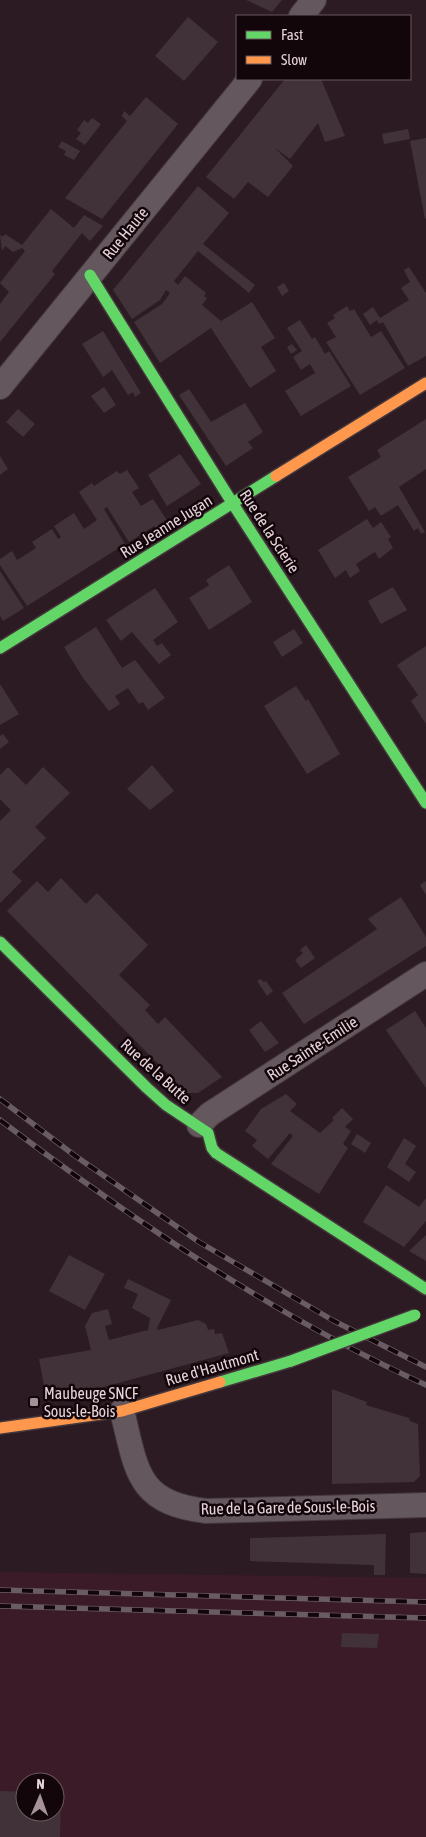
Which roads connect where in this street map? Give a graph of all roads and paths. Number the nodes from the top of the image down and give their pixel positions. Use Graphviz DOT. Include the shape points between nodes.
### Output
graph roads {
  1 [pos="314,0"];
  2 [pos="302,15"];
  3 [pos="249,80"];
  4 [pos="90,275"];
  5 [pos="426,383"];
  6 [pos="0,387"];
  7 [pos="233,504"];
  8 [pos="0,648"];
  9 [pos="426,803"];
  10 [pos="0,942"];
  11 [pos="426,974"];
  12 [pos="199,1126"];
  13 [pos="426,1289"];
  14 [pos="426,1310"];
  15 [pos="122,1410"];
  16 [pos="0,1428"];
  17 [pos="426,1505"];
  1 -- 2 [label="street"];
  3 -- 4 [label="street, Rue Haute"];
  4 -- 6 [label="street, Rue Haute"];
  4 -- 7 [label="street, Rue de la Scierie"];
  5 -- 7 [label="street, Rue Jeanne Jugan"];
  7 -- 8 [label="street, Rue Jeanne Jugan"];
  7 -- 9 [label="street, Rue de la Scierie"];
  10 -- 12 [label="street, Rue de la Butte" via="147,1088 166,1105"];
  11 -- 12 [label="street, Rue Sainte-Emilie" via="210,1114"];
  12 -- 13 [label="street, Rue de la Butte" via="208,1133 212,1148 227,1162"];
  14 -- 15 [label="street, Rue d'Hautmont, bridge" via="291,1361"];
  15 -- 16 [label="street, Rue d'Hautmont"];
  15 -- 17 [label="street, Rue de la Gare de Sous-le-Bois" via="137,1467 149,1490 182,1508 206,1511"];
}
